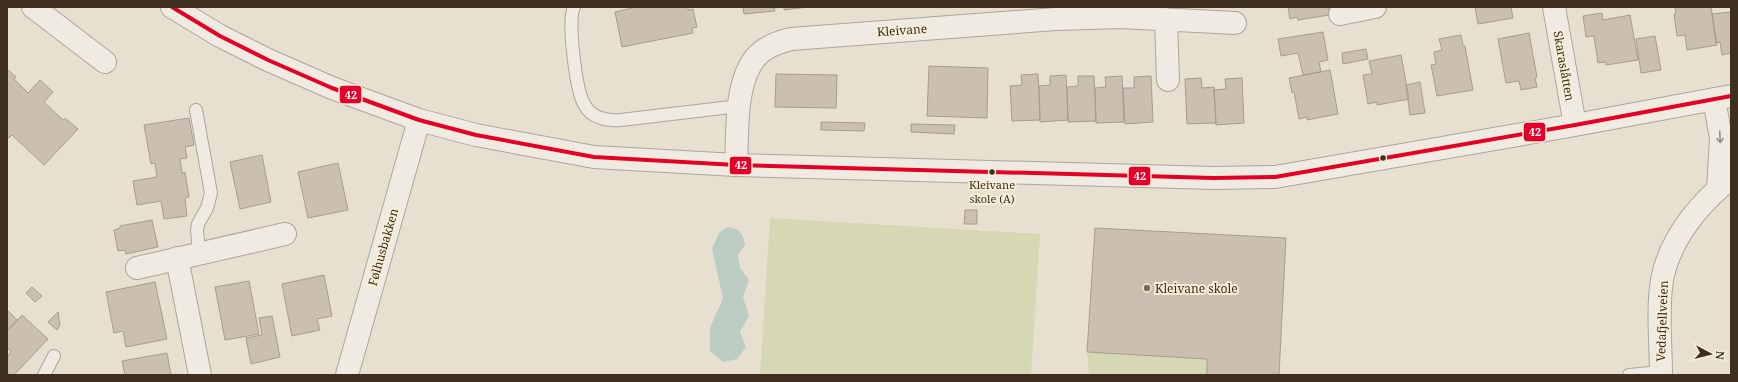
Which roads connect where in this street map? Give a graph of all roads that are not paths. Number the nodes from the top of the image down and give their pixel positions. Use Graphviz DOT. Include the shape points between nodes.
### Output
graph roads {
  1 [pos="34,7"];
  2 [pos="172,7"];
  3 [pos="574,7"];
  4 [pos="1376,7"];
  5 [pos="1554,7"];
  6 [pos="1340,14"];
  7 [pos="1166,19"];
  8 [pos="1235,23"];
  9 [pos="105,62"];
  10 [pos="1168,80"];
  11 [pos="1722,97"];
  12 [pos="739,106"];
  13 [pos="196,110"];
  14 [pos="419,120"];
  15 [pos="1575,125"];
  16 [pos="736,165"];
  17 [pos="1725,183"];
  18 [pos="284,234"];
  19 [pos="199,253"];
  20 [pos="177,258"];
  21 [pos="137,268"];
  22 [pos="54,356"];
  23 [pos="1661,373"];
  24 [pos="44,375"];
  25 [pos="200,375"];
  26 [pos="347,375"];
  27 [pos="1629,375"];
  1 -- 9 [label="street"];
  2 -- 14 [label="street" via="220,36 268,60 332,88"];
  3 -- 12 [label="lane" via="570,23 579,92 584,105 599,118 610,121"];
  4 -- 6 [label="street"];
  5 -- 15 [label="street, Skaraslåtten"];
  7 -- 8 [label="street, Kleivane"];
  7 -- 10 [label="street"];
  7 -- 12 [label="street, Kleivane" via="1056,19 791,39 776,43 756,57 742,83"];
  11 -- 15 [label="street"];
  11 -- 17 [label="street, Vedafjellveien, one-way" via="1721,138"];
  12 -- 16 [label="street, Kleivane"];
  13 -- 19 [label="lane" via="211,193 207,208 198,224 196,236"];
  14 -- 16 [label="street" via="594,157"];
  14 -- 26 [label="street, Følhusbakken"];
  15 -- 16 [label="street" via="1279,176 1214,178"];
  17 -- 23 [label="street, Vedafjellveien" via="1684,226 1671,249 1662,280"];
  18 -- 19 [label="street"];
  19 -- 20 [label="street"];
  20 -- 21 [label="street"];
  20 -- 25 [label="street"];
  22 -- 24 [label="lane"];
  23 -- 27 [label="lane"];
}
